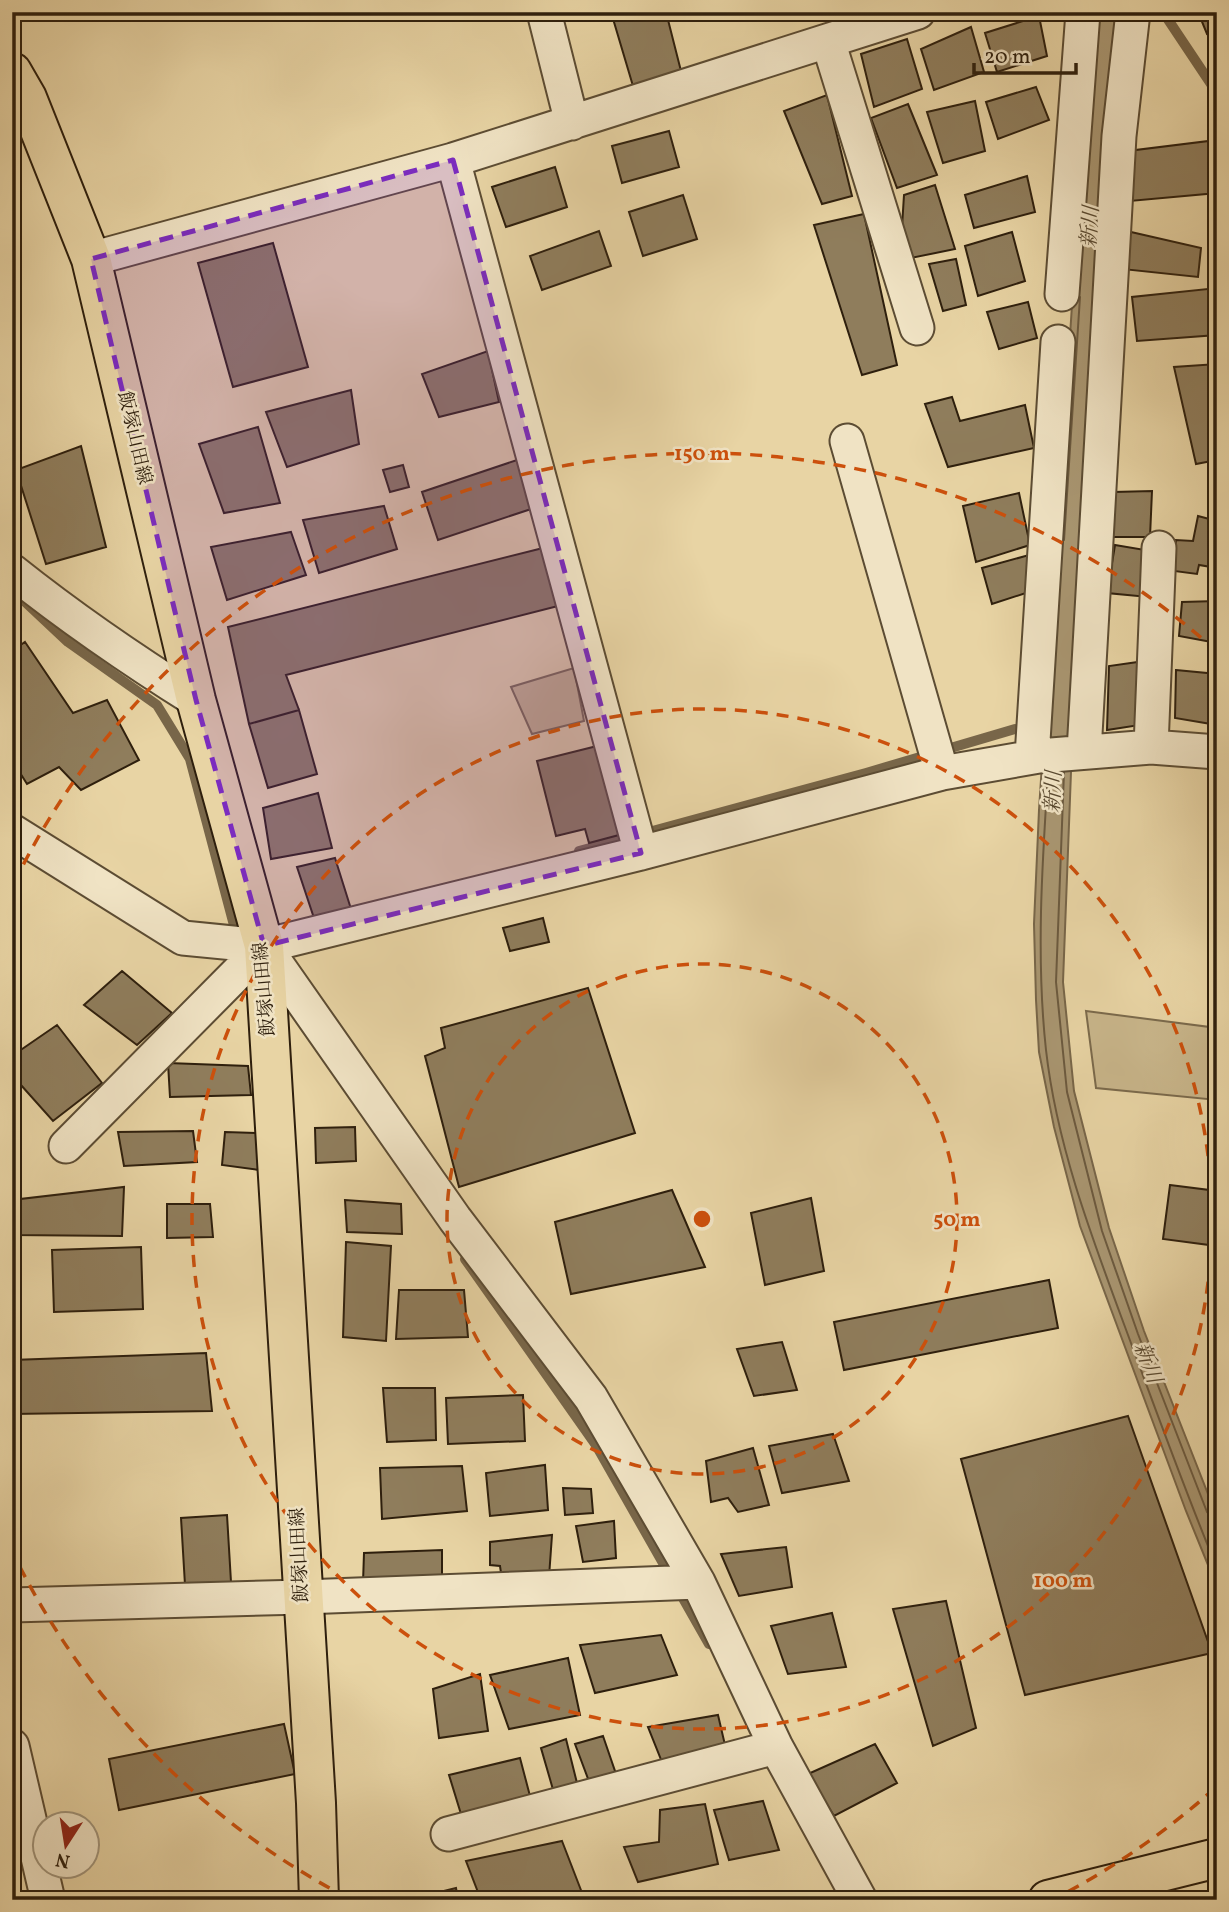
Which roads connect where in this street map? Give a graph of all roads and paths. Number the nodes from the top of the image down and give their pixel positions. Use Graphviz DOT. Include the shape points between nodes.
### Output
graph roads {
  1 [pos="544,12"];
  2 [pos="918,12"];
  3 [pos="1083,12"];
  4 [pos="1133,12"];
  5 [pos="828,41"];
  6 [pos="12,72"];
  7 [pos="572,123"];
  8 [pos="453,160"];
  9 [pos="91,259"];
  10 [pos="1062,294"];
  11 [pos="918,328"];
  12 [pos="1058,342"];
  13 [pos="847,441"];
  14 [pos="1159,548"];
  15 [pos="12,571"];
  16 [pos="195,700"];
  17 [pos="1151,747"];
  18 [pos="1080,752"];
  19 [pos="1217,752"];
  20 [pos="1035,757"];
  21 [pos="942,773"];
  22 [pos="12,831"];
  23 [pos="641,853"];
  24 [pos="264,946"];
  25 [pos="66,1146"];
  26 [pos="698,1582"];
  27 [pos="303,1597"];
  28 [pos="12,1605"];
  29 [pos="12,1746"];
  30 [pos="763,1751"];
  31 [pos="448,1834"];
  32 [pos="1217,1857"];
  33 [pos="48,1900"];
  34 [pos="319,1900"];
  35 [pos="860,1900"];
  36 [pos="1048,1900"];
  1 -- 7 [label="street"];
  2 -- 5 [label="street"];
  3 -- 10 [label="street"];
  4 -- 18 [label="street" via="1119,136"];
  5 -- 7 [label="street"];
  5 -- 11 [label="street"];
  6 -- 9 [label="main road, 飯塚山田線" via="27,98"];
  7 -- 8 [label="street"];
  8 -- 9 [label="street"];
  8 -- 23 [label="street"];
  9 -- 16 [label="main road, 飯塚山田線"];
  12 -- 20 [label="street"];
  13 -- 21 [label="street"];
  14 -- 17 [label="street"];
  15 -- 16 [label="street" via="69,617"];
  16 -- 24 [label="main road, 飯塚山田線"];
  17 -- 18 [label="street"];
  17 -- 19 [label="street"];
  18 -- 20 [label="street"];
  20 -- 21 [label="street"];
  21 -- 23 [label="street"];
  22 -- 24 [label="street" via="183,938"];
  23 -- 24 [label="street"];
  24 -- 25 [label="street"];
  24 -- 26 [label="street" via="455,1219 591,1398"];
  24 -- 27 [label="main road, 飯塚山田線"];
  26 -- 27 [label="street"];
  26 -- 30 [label="street"];
  27 -- 28 [label="street"];
  27 -- 34 [label="main road, 飯塚山田線"];
  29 -- 33 [label="street"];
  30 -- 31 [label="street"];
  30 -- 35 [label="street"];
  32 -- 36 [label="main road"];
}
